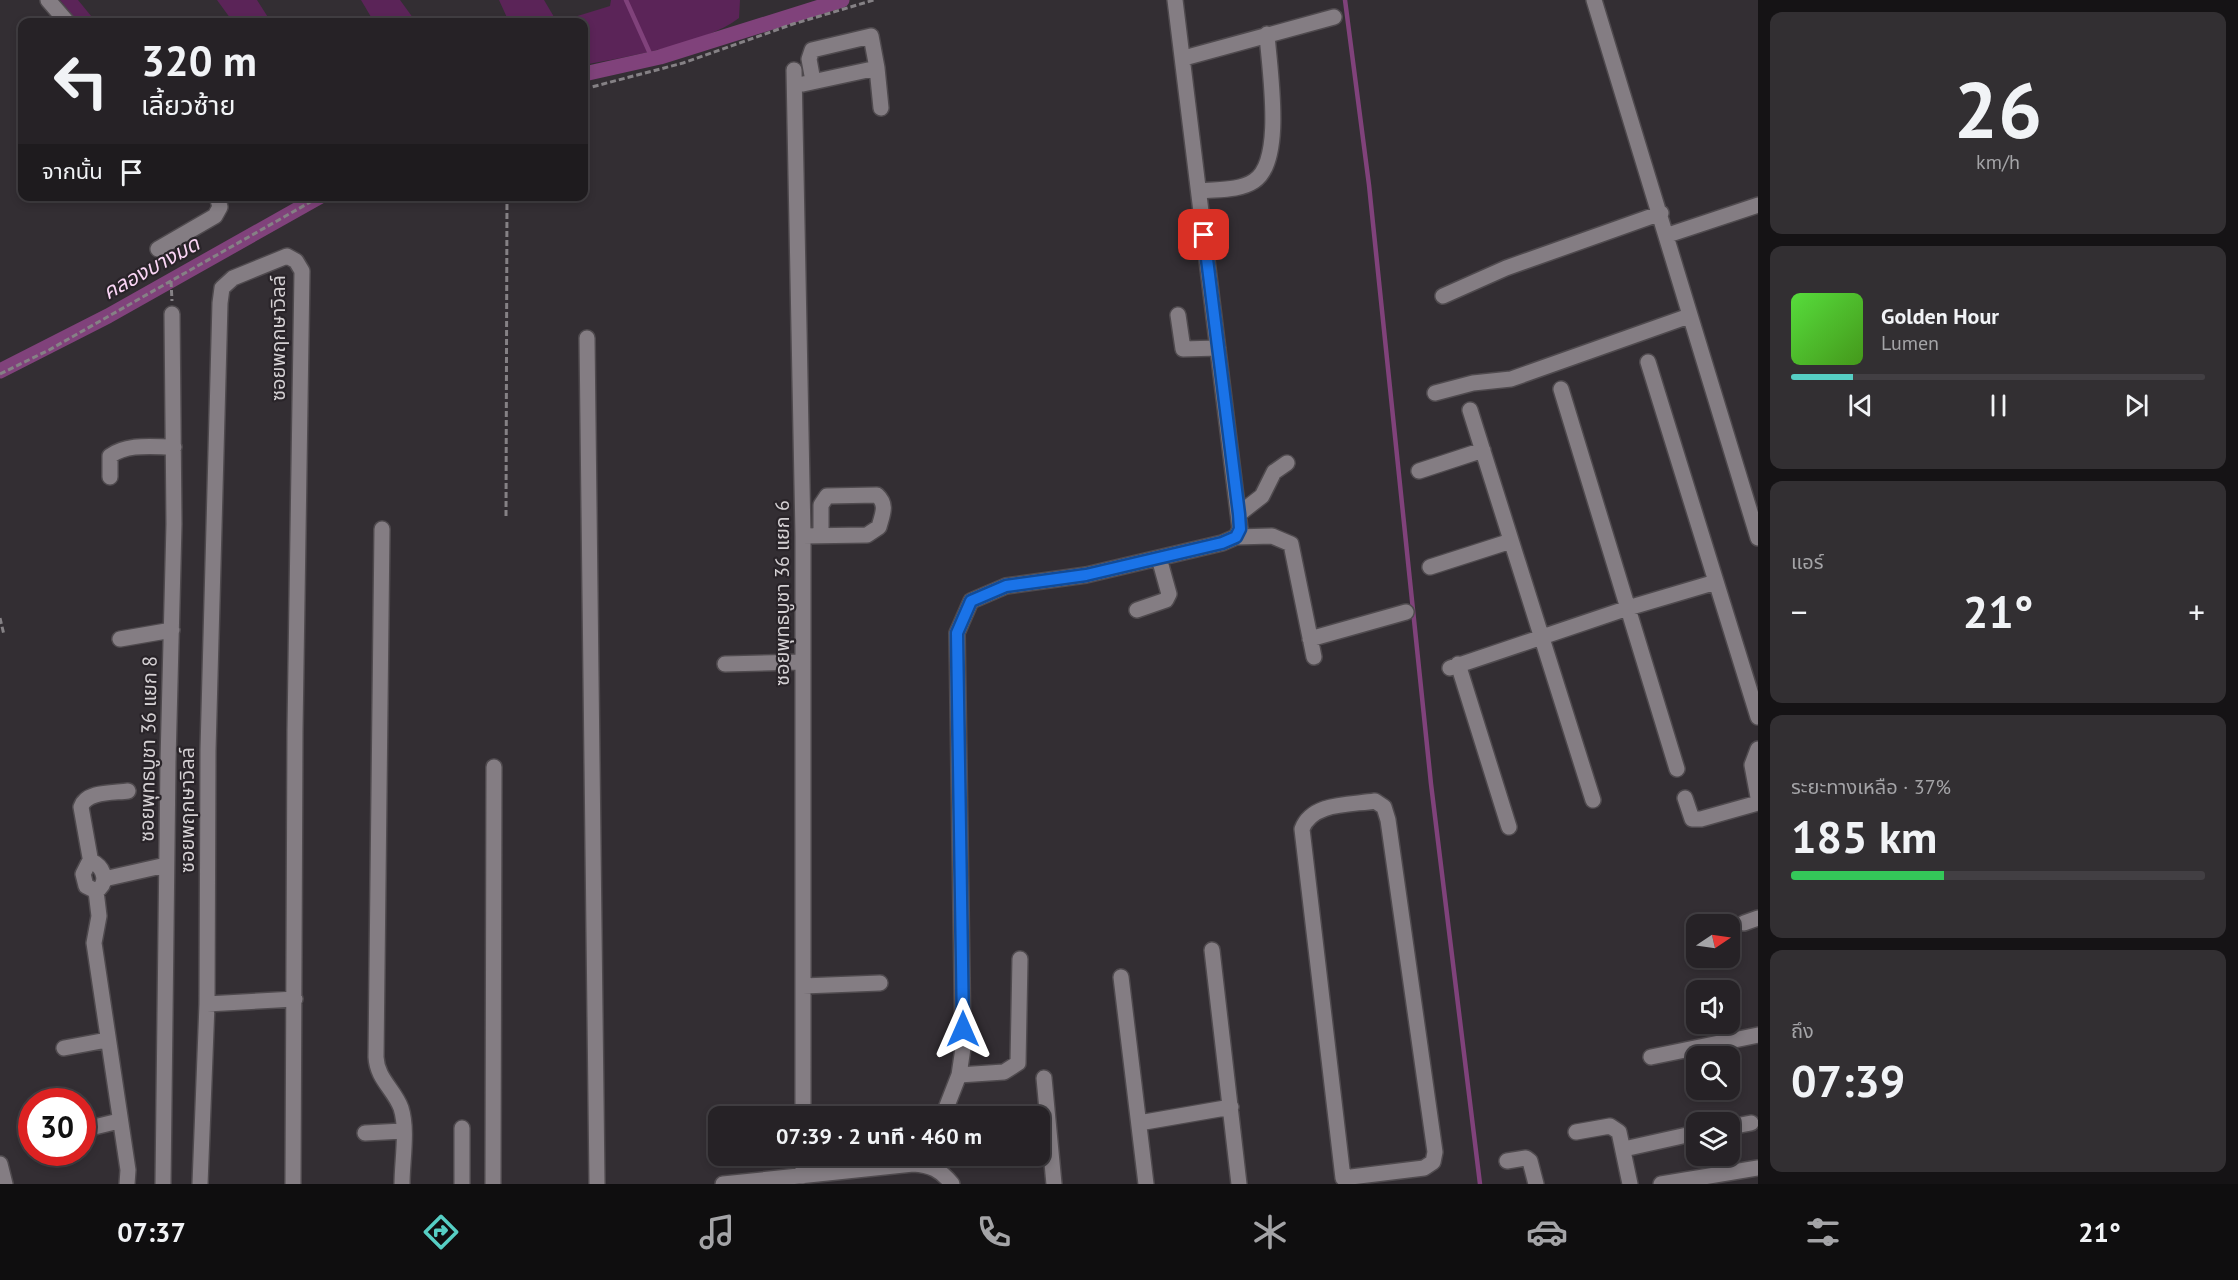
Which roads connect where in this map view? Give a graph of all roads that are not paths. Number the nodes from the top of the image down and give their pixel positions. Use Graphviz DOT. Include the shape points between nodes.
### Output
graph roads {
  1 [pos="48,0"];
  2 [pos="1175,0"];
  3 [pos="1594,0"];
  4 [pos="1334,17"];
  5 [pos="64,18"];
  6 [pos="1267,34"];
  7 [pos="1184,58"];
  8 [pos="877,68"];
  9 [pos="794,70"];
  10 [pos="813,81"];
  11 [pos="795,86"];
  12 [pos="881,108"];
  13 [pos="1200,191"];
  14 [pos="218,201"];
  15 [pos="1758,205"];
  16 [pos="1661,213"];
  17 [pos="1668,235"];
  18 [pos="159,249"];
  19 [pos="1443,296"];
  20 [pos="172,314"];
  21 [pos="1178,315"];
  22 [pos="1689,316"];
  23 [pos="587,338"];
  24 [pos="1218,348"];
  25 [pos="1648,362"];
  26 [pos="1561,389"];
  27 [pos="1435,393"];
  28 [pos="1470,410"];
  29 [pos="174,447"];
  30 [pos="1483,450"];
  31 [pos="1287,463"];
  32 [pos="1419,471"];
  33 [pos="110,477"];
  34 [pos="1239,514"];
  35 [pos="382,529"];
  36 [pos="803,536"];
  37 [pos="821,536"];
  38 [pos="1236,537"];
  39 [pos="1758,538"];
  40 [pos="1511,541"];
  41 [pos="1159,558"];
  42 [pos="1430,567"];
  43 [pos="1716,582"];
  44 [pos="1628,608"];
  45 [pos="1137,610"];
  46 [pos="1406,612"];
  47 [pos="172,630"];
  48 [pos="1542,637"];
  49 [pos="120,639"];
  50 [pos="1310,639"];
  51 [pos="1314,657"];
  52 [pos="803,662"];
  53 [pos="725,664"];
  54 [pos="1758,717"];
  55 [pos="1758,749"];
  56 [pos="494,767"];
  57 [pos="1677,769"];
  58 [pos="128,791"];
  59 [pos="1758,797"];
  60 [pos="1685,798"];
  61 [pos="1593,800"];
  62 [pos="1758,803"];
  63 [pos="1509,827"];
  64 [pos="166,865"];
  65 [pos="100,885"];
  66 [pos="1212,950"];
  67 [pos="1020,959"];
  68 [pos="1121,976"];
  69 [pos="880,983"];
  70 [pos="803,986"];
  71 [pos="296,999"];
  72 [pos="207,1004"];
  73 [pos="1758,1035"];
  74 [pos="107,1040"];
  75 [pos="64,1048"];
  76 [pos="1651,1057"];
  77 [pos="958,1075"];
  78 [pos="1044,1078"];
  79 [pos="802,1106"];
  80 [pos="947,1106"];
  81 [pos="1231,1107"];
  82 [pos="119,1121"];
  83 [pos="1139,1123"];
  84 [pos="1751,1123"];
  85 [pos="1740,1125"];
  86 [pos="96,1127"];
  87 [pos="462,1128"];
  88 [pos="403,1131"];
  89 [pos="1576,1132"];
  90 [pos="365,1133"];
  91 [pos="1686,1135"];
  92 [pos="1624,1149"];
  93 [pos="1507,1161"];
  94 [pos="0,1164"];
  95 [pos="802,1166"];
  96 [pos="894,1166"];
  97 [pos="941,1166"];
  98 [pos="1758,1168"];
  99 [pos="802,1176"];
  100 [pos="1720,1180"];
  101 [pos="1344,1181"];
  102 [pos="5,1184"];
  103 [pos="127,1184"];
  104 [pos="163,1184"];
  105 [pos="200,1184"];
  106 [pos="293,1184"];
  107 [pos="402,1184"];
  108 [pos="462,1184"];
  109 [pos="493,1184"];
  110 [pos="597,1184"];
  111 [pos="723,1184"];
  112 [pos="952,1184"];
  113 [pos="1053,1184"];
  114 [pos="1146,1184"];
  115 [pos="1239,1184"];
  116 [pos="1536,1184"];
  117 [pos="1629,1184"];
  118 [pos="1661,1184"];
  1 -- 5 [label="street"];
  2 -- 7 [label="street"];
  3 -- 16 [label="street"];
  4 -- 6 [label="street"];
  6 -- 7 [label="street"];
  6 -- 13 [label="street" via="1273,124 1270,160 1264,173 1243,187"];
  7 -- 13 [label="street"];
  8 -- 10 [label="street"];
  8 -- 10 [label="street" via="871,36 812,50 808,59"];
  8 -- 12 [label="street"];
  9 -- 11 [label="street, ซอยพุทธบูชา 36 แยก 6"];
  10 -- 11 [label="street"];
  11 -- 36 [label="street, ซอยพุทธบูชา 36 แยก 6"];
  13 -- 24 [label="street"];
  14 -- 18 [label="street" via="215,216"];
  15 -- 17 [label="street"];
  16 -- 17 [label="street"];
  16 -- 19 [label="street" via="1506,268"];
  17 -- 22 [label="street"];
  20 -- 29 [label="street, ซอยพุทธบูชา 36 แยก 8"];
  21 -- 24 [label="street" via="1183,349"];
  22 -- 27 [label="street" via="1511,379"];
  22 -- 39 [label="street"];
  23 -- 110 [label="street"];
  24 -- 34 [label="street"];
  25 -- 43 [label="street"];
  26 -- 44 [label="street"];
  28 -- 30 [label="street"];
  29 -- 33 [label="street" via="128,448 117,452 110,456"];
  29 -- 47 [label="street, ซอยพุทธบูชา 36 แยก 8"];
  30 -- 32 [label="street"];
  30 -- 40 [label="street"];
  31 -- 34 [label="street" via="1274,472 1262,496"];
  34 -- 38 [label="street"];
  35 -- 88 [label="street" via="376,1057 379,1074 400,1105"];
  36 -- 37 [label="street"];
  36 -- 52 [label="street, ซอยพุทธบูชา 36 แยก 6"];
  38 -- 41 [label="street"];
  38 -- 50 [label="street" via="1272,536 1292,544"];
  40 -- 42 [label="street"];
  40 -- 48 [label="street"];
  41 -- 45 [label="street" via="1169,594 1166,600"];
  41 -- 77 [label="street" via="1086,575 1006,586 971,601 963,617 957,633 964,974 963,1054"];
  43 -- 44 [label="street"];
  43 -- 54 [label="street"];
  44 -- 48 [label="street"];
  44 -- 57 [label="street"];
  46 -- 50 [label="street"];
  47 -- 49 [label="street"];
  47 -- 64 [label="street, ซอยพุทธบูชา 36 แยก 8"];
  48 -- 61 [label="street"];
  48 -- 63 [label="street" via="1454,666"];
  50 -- 51 [label="street"];
  52 -- 53 [label="street"];
  52 -- 70 [label="street, ซอยพุทธบูชา 36 แยก 6"];
  55 -- 59 [label="street" via="1752,765"];
  56 -- 109 [label="street"];
  58 -- 65 [label="street" via="89,796 81,807 91,863 85,867 84,880 90,890"];
  60 -- 62 [label="street" via="1692,819"];
  64 -- 65 [label="street"];
  64 -- 104 [label="street, ซอยพุทธบูชา 36 แยก 8"];
  65 -- 74 [label="street" via="94,944"];
  66 -- 81 [label="street"];
  67 -- 77 [label="street" via="1018,1063 1006,1071"];
  68 -- 83 [label="street"];
  69 -- 70 [label="street"];
  70 -- 79 [label="street, ซอยพุทธบูชา 36 แยก 6"];
  71 -- 72 [label="street"];
  71 -- 72 [label="street, ซอยพฤกษาวิลล์" via="295,730 302,271 287,256 233,278 222,288 220,303 208,750"];
  71 -- 106 [label="street, ซอยพฤกษาวิลล์"];
  72 -- 105 [label="street, ซอยพฤกษาวิลล์"];
  73 -- 76 [label="street"];
  74 -- 75 [label="street"];
  74 -- 82 [label="street"];
  77 -- 80 [label="street"];
  78 -- 113 [label="street"];
  81 -- 83 [label="street"];
  81 -- 115 [label="street"];
  82 -- 86 [label="street"];
  82 -- 103 [label="street"];
  83 -- 114 [label="street"];
  84 -- 85 [label="street"];
  87 -- 108 [label="street"];
  88 -- 90 [label="street"];
  88 -- 107 [label="street"];
  89 -- 92 [label="street" via="1610,1126 1622,1137"];
  91 -- 92 [label="street"];
  92 -- 117 [label="street"];
  93 -- 116 [label="street" via="1530,1161"];
  94 -- 102 [label="street"];
  95 -- 99 [label="street"];
  96 -- 99 [label="street"];
  97 -- 112 [label="street"];
  98 -- 100 [label="street"];
  99 -- 111 [label="street"];
  100 -- 118 [label="street"];
  101 -- 101 [label="street" via="1302,829 1317,810 1375,801 1384,807 1388,820 1435,1152 1433,1162 1424,1168"];
}
